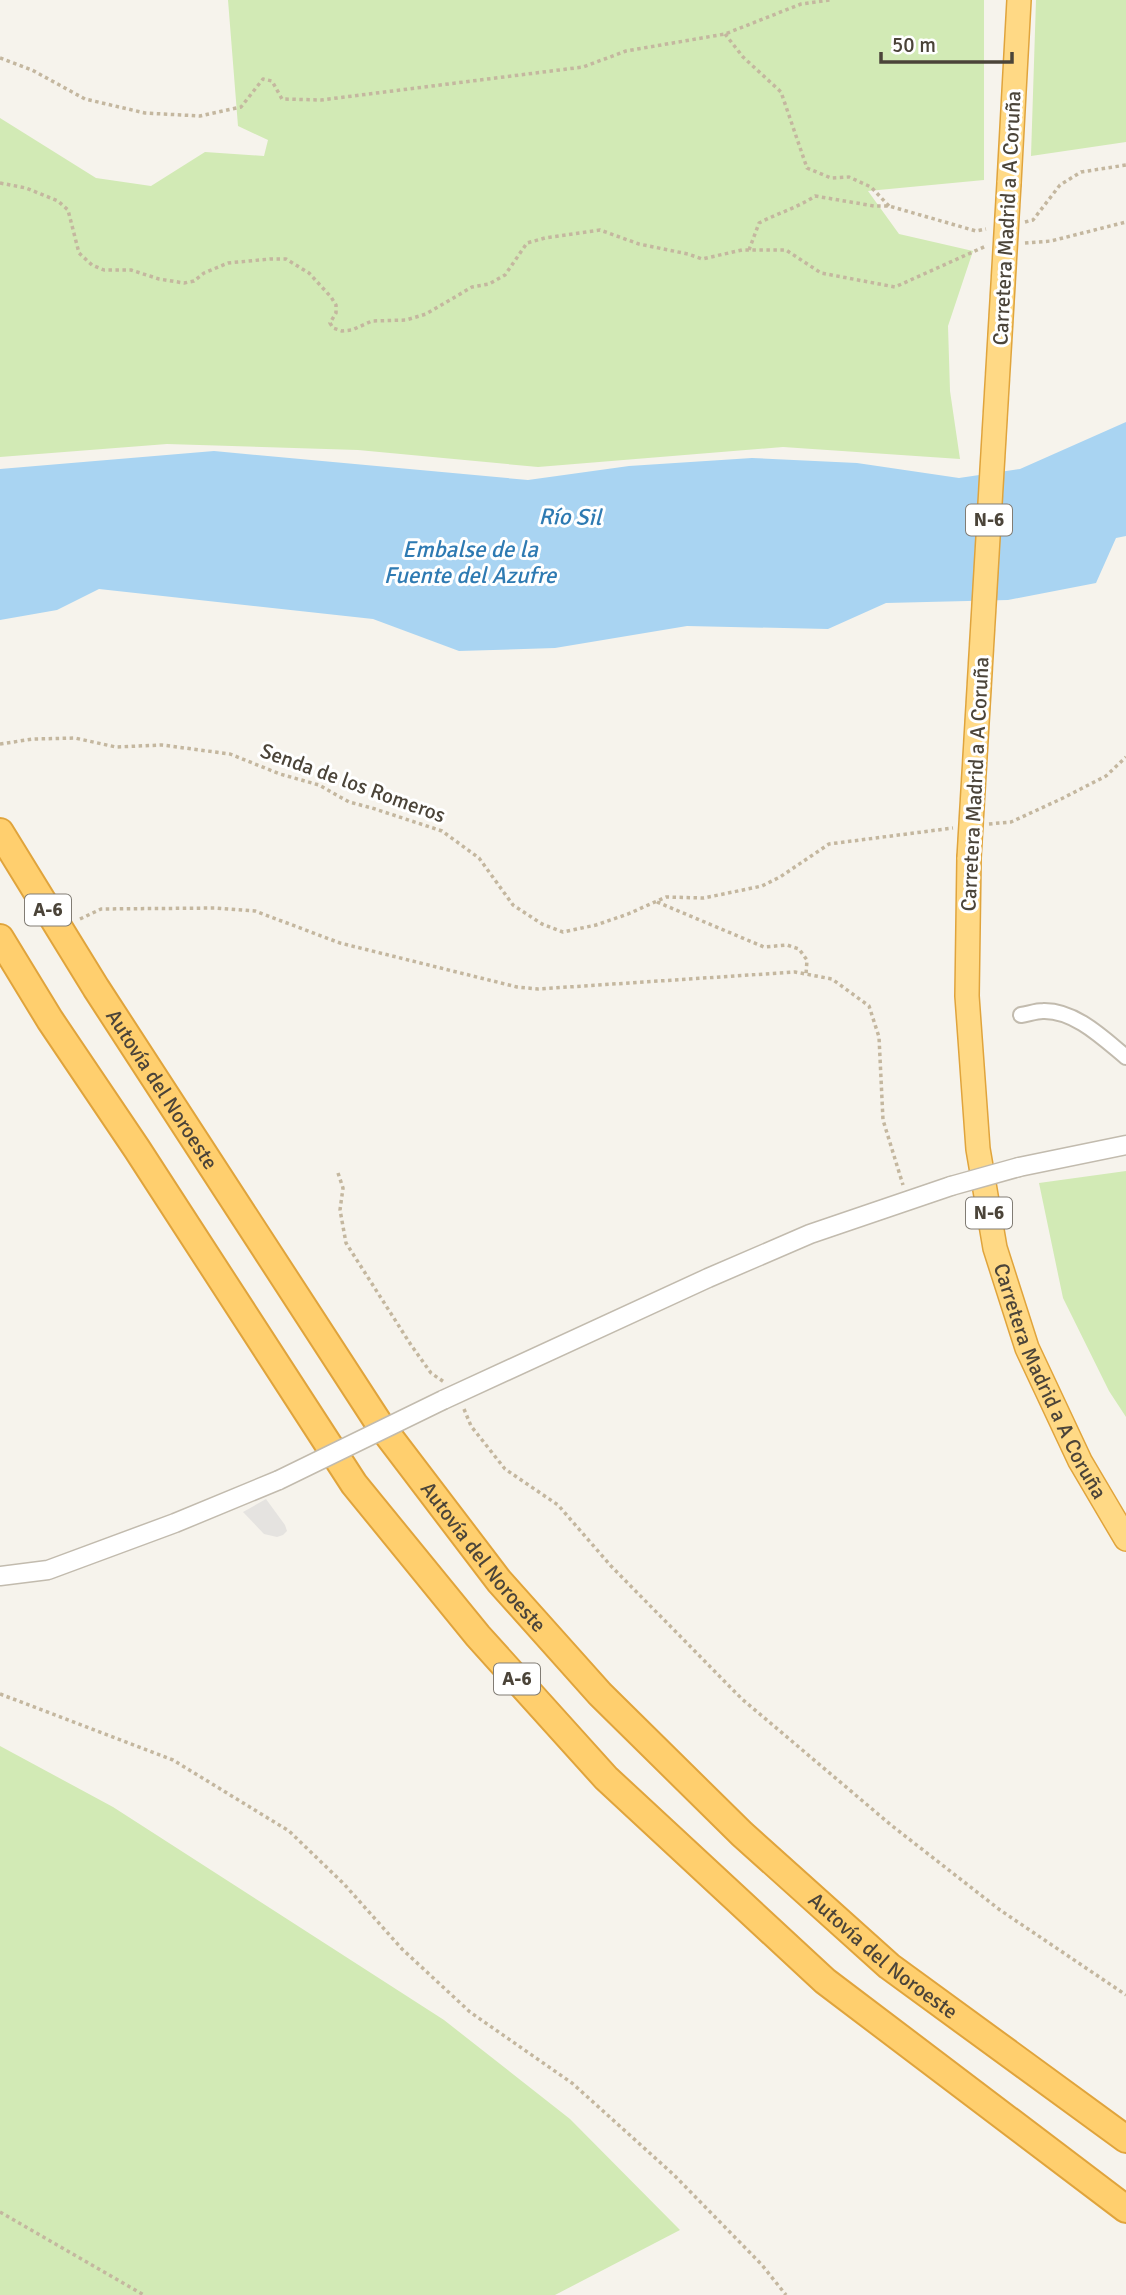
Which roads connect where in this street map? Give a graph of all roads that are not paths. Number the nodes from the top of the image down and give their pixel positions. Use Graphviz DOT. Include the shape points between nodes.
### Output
graph roads {
  1 [pos="1019,0"];
  2 [pos="0,832"];
  3 [pos="0,938"];
  4 [pos="1021,1015"];
  5 [pos="1126,1058"];
  6 [pos="1126,1145"];
  7 [pos="1126,1539"];
  8 [pos="0,1576"];
  9 [pos="1126,2139"];
  10 [pos="1126,2209"];
  1 -- 7 [label="highway, Carretera Madrid a A Coruña / N-6, bridge" via="969,858 968,1010 978,1149 995,1248 1027,1348 1080,1461"];
  2 -- 9 [label="highway, Autovía del Noroeste / A-6" via="378,1422 499,1581 591,1684 741,1834 889,1966"];
  3 -- 10 [label="highway, A-6" via="354,1484 478,1636 606,1778 825,1981"];
  4 -- 5 [label="street" via="1046,1011 1070,1017"];
  6 -- 8 [label="street, bridge" via="951,1186 810,1234 451,1396 279,1480 48,1570"];
}
